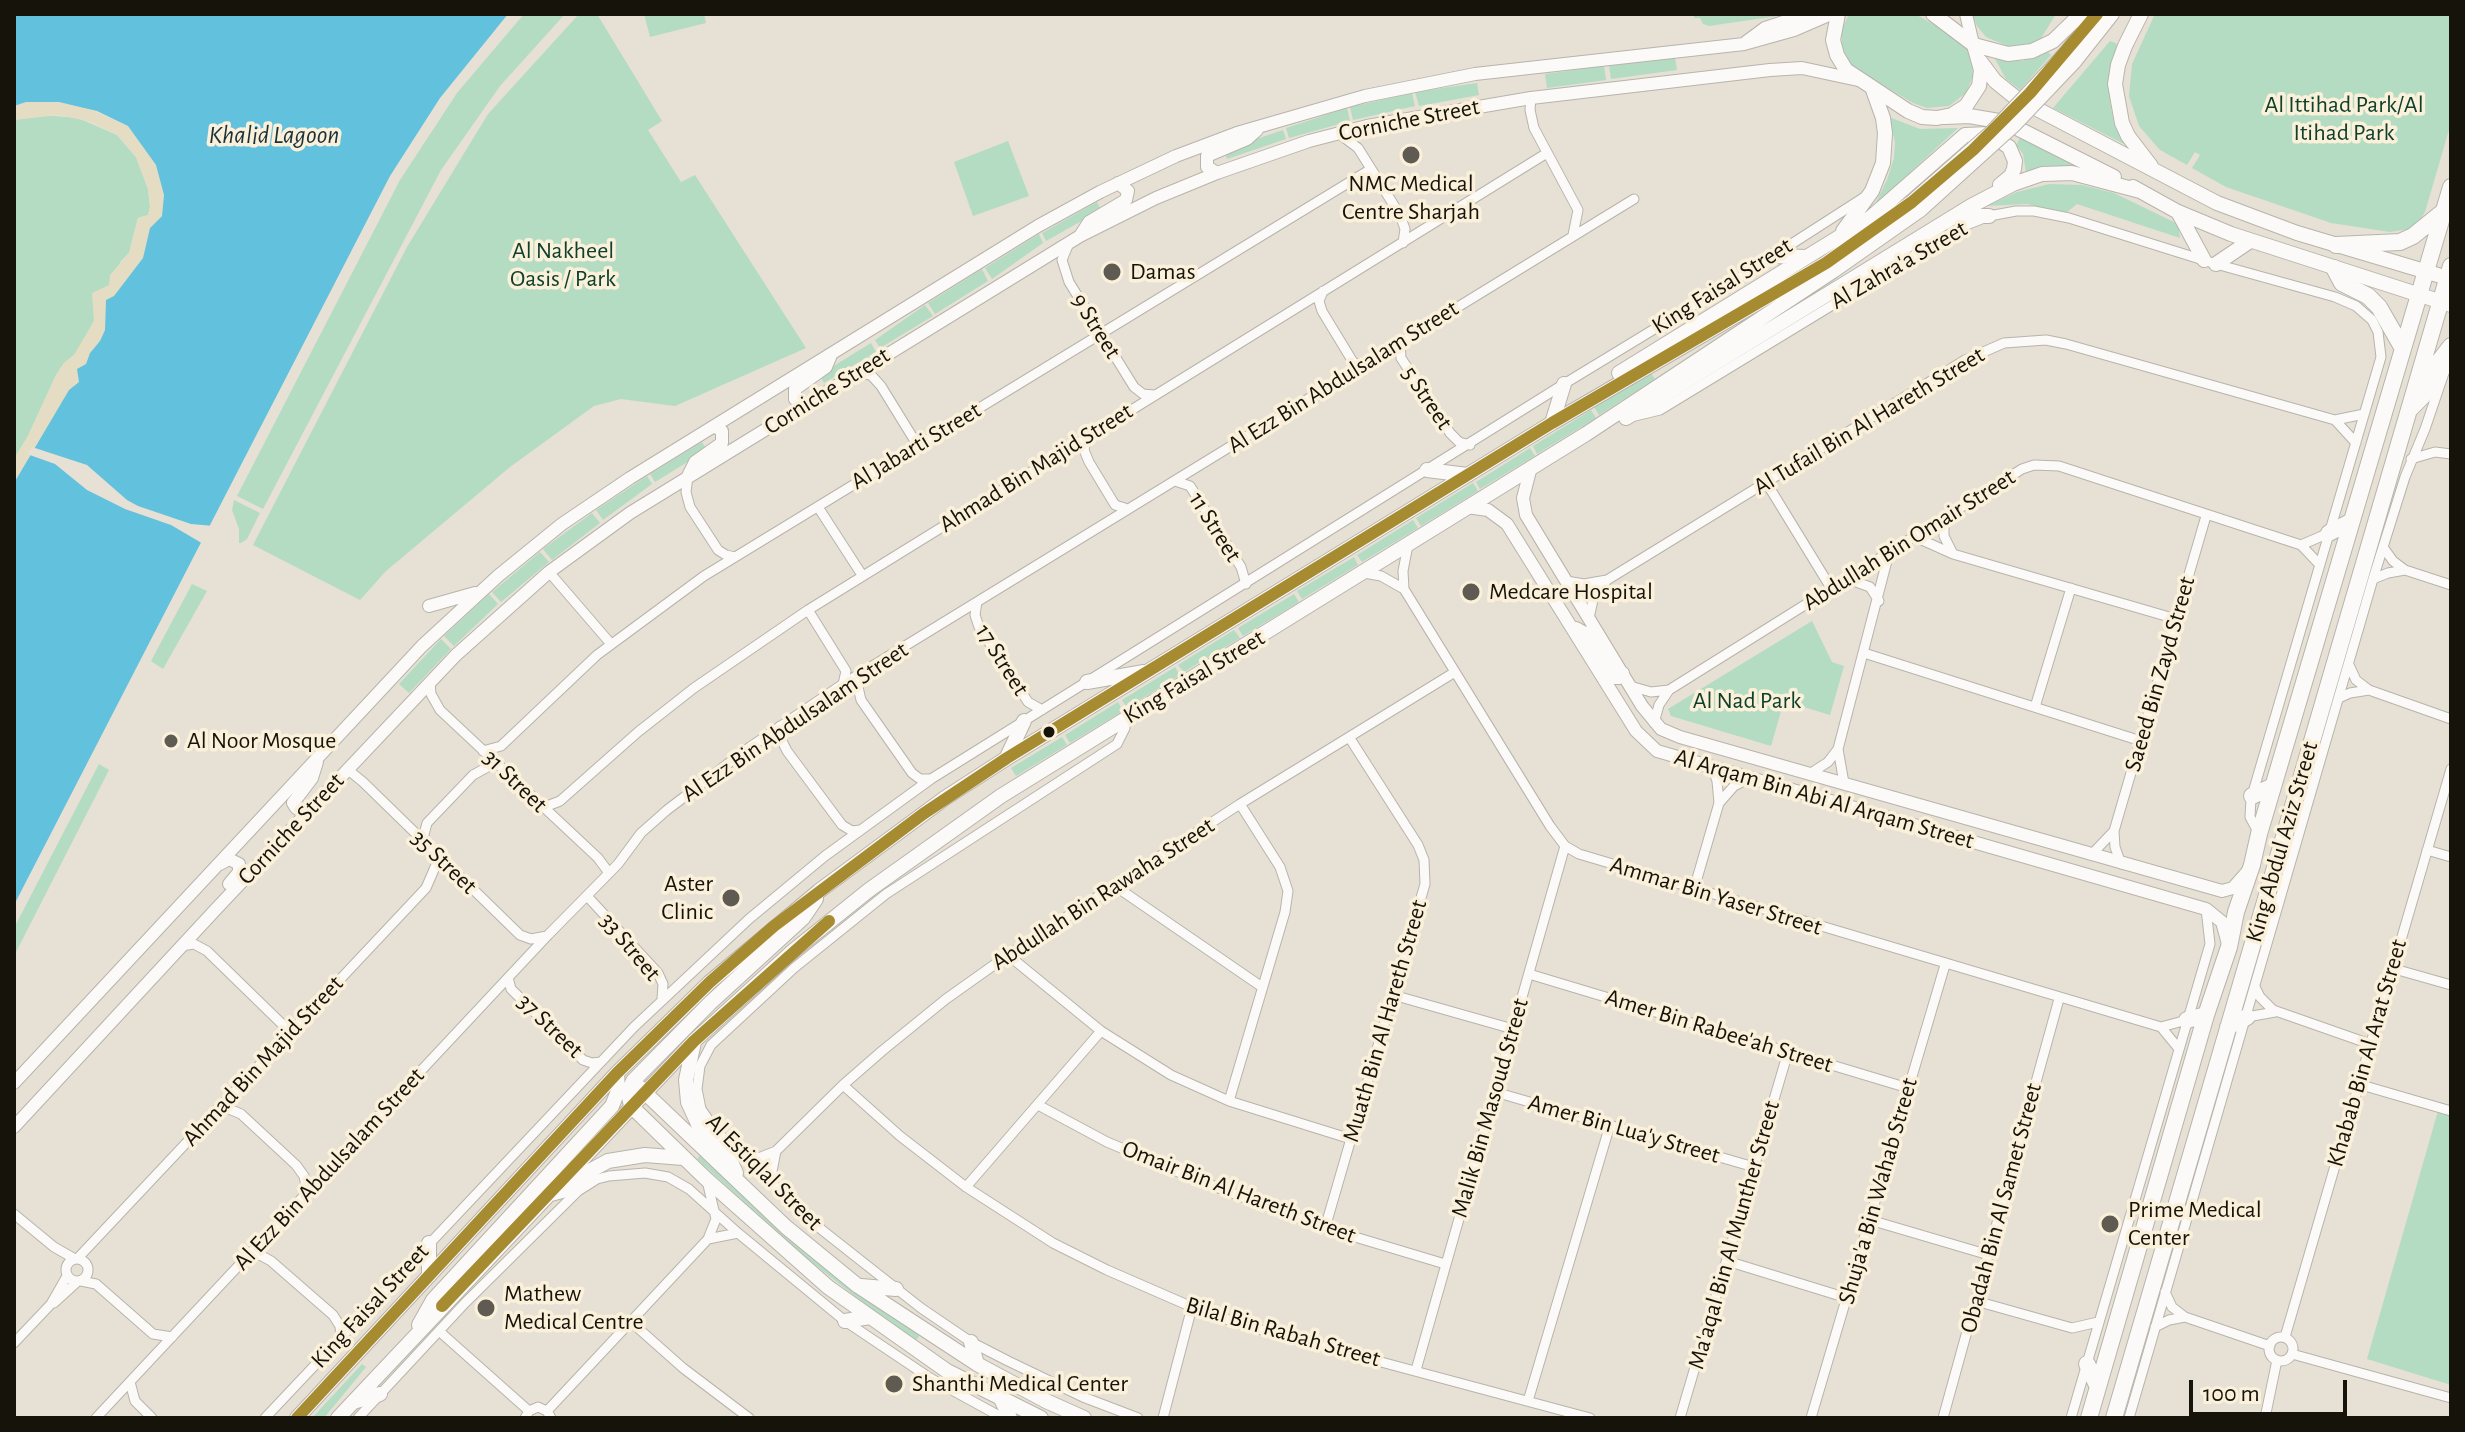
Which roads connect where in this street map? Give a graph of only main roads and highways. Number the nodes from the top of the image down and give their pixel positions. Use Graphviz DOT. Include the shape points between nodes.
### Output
graph roads {
  1 [pos="1808,14"];
  2 [pos="1831,14"];
  3 [pos="1838,14"];
  4 [pos="1933,14"];
  5 [pos="1966,14"];
  6 [pos="2081,14"];
  7 [pos="2097,14"];
  8 [pos="2112,14"];
  9 [pos="2141,14"];
  10 [pos="1744,44"];
  11 [pos="1974,45"];
  12 [pos="2070,58"];
  13 [pos="1980,61"];
  14 [pos="1859,80"];
  15 [pos="1873,89"];
  16 [pos="1945,117"];
  17 [pos="1258,127"];
  18 [pos="1217,173"];
  19 [pos="2163,176"];
  20 [pos="1118,183"];
  21 [pos="2451,187"];
  22 [pos="2140,191"];
  23 [pos="1916,206"];
  24 [pos="1971,206"];
  25 [pos="2444,211"];
  26 [pos="2178,212"];
  27 [pos="1955,216"];
  28 [pos="1989,216"];
  29 [pos="1075,239"];
  30 [pos="1833,241"];
  31 [pos="2250,241"];
  32 [pos="2336,245"];
  33 [pos="1773,256"];
  34 [pos="1807,257"];
  35 [pos="2334,268"];
  36 [pos="2425,272"];
  37 [pos="2450,275"];
  38 [pos="2418,294"];
  39 [pos="2446,303"];
  40 [pos="2451,346"];
  41 [pos="2402,347"];
  42 [pos="831,355"];
  43 [pos="1564,384"];
  44 [pos="1594,399"];
  45 [pos="804,404"];
  46 [pos="2409,409"];
  47 [pos="1552,423"];
  48 [pos="714,426"];
  49 [pos="1586,434"];
  50 [pos="1531,467"];
  51 [pos="1427,470"];
  52 [pos="1468,475"];
  53 [pos="688,476"];
  54 [pos="1467,507"];
  55 [pos="2379,512"];
  56 [pos="2350,522"];
  57 [pos="2389,528"];
  58 [pos="2329,533"];
  59 [pos="1520,544"];
  60 [pos="1566,581"];
  61 [pos="479,593"];
  62 [pos="429,606"];
  63 [pos="1573,627"];
  64 [pos="1152,670"];
  65 [pos="2289,673"];
  66 [pos="1626,679"];
  67 [pos="1087,682"];
  68 [pos="2301,691"];
  69 [pos="2339,698"];
  70 [pos="2321,711"];
  71 [pos="1024,721"];
  72 [pos="1007,758"];
  73 [pos="317,759"];
  74 [pos="2273,786"];
  75 [pos="2252,796"];
  76 [pos="318,801"];
  77 [pos="2283,838"];
  78 [pos="2292,857"];
  79 [pos="2252,865"];
  80 [pos="216,866"];
  81 [pos="2201,885"];
  82 [pos="819,891"];
  83 [pos="2167,896"];
  84 [pos="217,908"];
  85 [pos="2229,947"];
  86 [pos="2206,1015"];
  87 [pos="2247,1017"];
  88 [pos="2187,1020"];
  89 [pos="2228,1027"];
  90 [pos="694,1041"];
  91 [pos="619,1071"];
  92 [pos="633,1081"];
  93 [pos="14,1083"];
  94 [pos="645,1092"];
  95 [pos="631,1106"];
  96 [pos="14,1127"];
  97 [pos="2194,1145"];
  98 [pos="683,1158"];
  99 [pos="2203,1164"];
  100 [pos="738,1181"];
  101 [pos="2138,1188"];
  102 [pos="551,1194"];
  103 [pos="2150,1207"];
  104 [pos="429,1243"];
  105 [pos="429,1276"];
  106 [pos="468,1280"];
  107 [pos="858,1286"];
  108 [pos="896,1289"];
  109 [pos="465,1303"];
  110 [pos="870,1317"];
  111 [pos="845,1321"];
  112 [pos="417,1333"];
  113 [pos="971,1342"];
  114 [pos="2088,1357"];
  115 [pos="977,1364"];
  116 [pos="947,1371"];
  117 [pos="1001,1377"];
  118 [pos="2098,1387"];
  119 [pos="380,1394"];
  120 [pos="1001,1399"];
  121 [pos="352,1402"];
  122 [pos="2126,1417"];
  123 [pos="297,1418"];
  124 [pos="338,1418"];
  125 [pos="1010,1418"];
  126 [pos="1041,1418"];
  127 [pos="1084,1418"];
  128 [pos="2089,1418"];
  1 -- 10 [label="main road" via="1765,28"];
  2 -- 10 [label="main road, Corniche Street"];
  3 -- 14 [label="main road" via="1834,47 1846,70"];
  4 -- 11 [label="main road"];
  5 -- 11 [label="main road"];
  6 -- 11 [label="main road" via="2053,41 2032,51 2008,54"];
  7 -- 12 [label="main road, King Faisal Street"];
  8 -- 12 [label="main road, King Faisal Street"];
  9 -- 19 [label="main road" via="2118,65 2117,104 2128,136"];
  10 -- 17 [label="main road, Corniche Street" via="1441,80"];
  11 -- 13 [label="main road"];
  12 -- 23 [label="main road, King Faisal Street, bridge" via="2005,134"];
  13 -- 16 [label="main road" via="1979,86 1971,100"];
  13 -- 19 [label="main road" via="2016,98"];
  14 -- 15 [label="main road"];
  14 -- 18 [label="main road, Corniche Street" via="1786,68 1531,98 1338,133"];
  15 -- 16 [label="main road" via="1914,115"];
  15 -- 30 [label="main road" via="1883,118 1883,163 1872,191"];
  16 -- 22 [label="main road" via="1981,117 2017,127"];
  17 -- 18 [label="main road" via="1251,137 1207,156 1207,167"];
  17 -- 20 [label="main road, Corniche Street"];
  18 -- 29 [label="main road, Corniche Street"];
  19 -- 32 [label="main road" via="2244,214"];
  20 -- 29 [label="main road" via="1128,191 1126,200 1089,222"];
  20 -- 42 [label="main road, Corniche Street"];
  21 -- 25 [label="highway, King Abdul Aziz Street"];
  22 -- 24 [label="main road" via="2057,172 2027,178"];
  22 -- 26 [label="main road"];
  23 -- 44 [label="main road, King Faisal Street"];
  23 -- 49 [label="main road, King Faisal Street" via="1833,271"];
  24 -- 27 [label="main road"];
  24 -- 30 [label="main road" via="2006,182 2014,169 2009,147 1989,134 1959,139 1893,200"];
  25 -- 32 [label="highway" via="2400,242"];
  25 -- 36 [label="highway, King Abdul Aziz Street"];
  26 -- 31 [label="main road"];
  26 -- 31 [label="main road" via="2210,262"];
  27 -- 28 [label="main road"];
  27 -- 49 [label="main road" via="1627,418"];
  29 -- 45 [label="main road, Corniche Street"];
  30 -- 34 [label="main road"];
  31 -- 35 [label="main road"];
  32 -- 36 [label="main road"];
  33 -- 34 [label="main road"];
  34 -- 44 [label="main road" via="1606,382"];
  35 -- 38 [label="main road"];
  35 -- 41 [label="highway" via="2342,283 2379,307"];
  36 -- 37 [label="main road"];
  36 -- 38 [label="highway, King Abdul Aziz Street"];
  37 -- 39 [label="highway, King Abdul Aziz Street"];
  38 -- 39 [label="main road"];
  38 -- 41 [label="highway, King Abdul Aziz Street"];
  39 -- 46 [label="highway, King Abdul Aziz Street"];
  40 -- 46 [label="highway" via="2424,395"];
  41 -- 56 [label="highway, King Abdul Aziz Street"];
  42 -- 45 [label="main road" via="826,367 795,389 795,399"];
  42 -- 48 [label="main road, Corniche Street"];
  43 -- 47 [label="main road"];
  44 -- 47 [label="main road, King Faisal Street"];
  45 -- 53 [label="main road, Corniche Street"];
  46 -- 55 [label="highway, King Abdul Aziz Street"];
  47 -- 52 [label="main road, King Faisal Street"];
  48 -- 53 [label="main road" via="722,431 722,443 695,462"];
  48 -- 61 [label="main road, Corniche Street" via="596,500"];
  49 -- 50 [label="main road, King Faisal Street"];
  50 -- 54 [label="main road, King Faisal Street"];
  50 -- 60 [label="main road, Al Arqam Bin Abi Al Arqam Street" via="1524,490 1526,515"];
  51 -- 52 [label="main road"];
  52 -- 64 [label="main road, King Faisal Street"];
  53 -- 76 [label="main road, Corniche Street" via="607,528 476,636"];
  54 -- 59 [label="main road, Al Arqam Bin Abi Al Arqam Street" via="1495,513"];
  54 -- 90 [label="main road, King Faisal Street" via="1001,796 869,890"];
  55 -- 57 [label="highway"];
  55 -- 70 [label="highway, King Abdul Aziz Street"];
  56 -- 58 [label="highway"];
  56 -- 68 [label="highway, King Abdul Aziz Street"];
  59 -- 60 [label="main road" via="1519,534 1526,532 1550,570"];
  59 -- 63 [label="main road, Al Arqam Bin Abi Al Arqam Street"];
  60 -- 66 [label="main road, Al Arqam Bin Abi Al Arqam Street"];
  61 -- 62 [label="main road"];
  61 -- 73 [label="main road, Corniche Street"];
  63 -- 66 [label="main road" via="1587,634 1615,678"];
  63 -- 83 [label="main road, Al Arqam Bin Abi Al Arqam Street" via="1642,738 1657,751"];
  64 -- 67 [label="main road"];
  64 -- 72 [label="main road, King Faisal Street"];
  65 -- 68 [label="highway"];
  66 -- 81 [label="main road, Al Arqam Bin Abi Al Arqam Street" via="1654,723 1680,737"];
  68 -- 74 [label="highway, King Abdul Aziz Street"];
  69 -- 70 [label="highway"];
  70 -- 77 [label="highway, King Abdul Aziz Street"];
  71 -- 72 [label="main road"];
  72 -- 82 [label="main road, King Faisal Street"];
  73 -- 76 [label="main road" via="312,778 293,803 302,810"];
  73 -- 80 [label="main road, Corniche Street"];
  74 -- 75 [label="highway"];
  74 -- 79 [label="highway, King Abdul Aziz Street"];
  76 -- 84 [label="main road, Corniche Street"];
  77 -- 78 [label="highway"];
  77 -- 89 [label="highway, King Abdul Aziz Street"];
  79 -- 81 [label="main road, Al Arqam Bin Abi Al Arqam Street" via="2228,891"];
  79 -- 85 [label="highway, King Abdul Aziz Street"];
  80 -- 84 [label="main road" via="233,859 240,868"];
  80 -- 93 [label="main road, Corniche Street"];
  81 -- 83 [label="main road" via="2204,892 2197,899"];
  82 -- 91 [label="main road, King Faisal Street" via="710,982"];
  82 -- 92 [label="main road" via="803,918"];
  83 -- 85 [label="main road, Al Arqam Bin Abi Al Arqam Street" via="2206,909 2222,922"];
  84 -- 96 [label="main road, Corniche Street"];
  85 -- 86 [label="highway, King Abdul Aziz Street"];
  86 -- 88 [label="highway"];
  86 -- 103 [label="highway, King Abdul Aziz Street"];
  87 -- 89 [label="highway"];
  89 -- 97 [label="highway, King Abdul Aziz Street"];
  90 -- 94 [label="main road, King Faisal Street"];
  90 -- 100 [label="main road" via="686,1080 688,1102 698,1124 731,1162"];
  91 -- 92 [label="main road, Al Estiqlal Street"];
  91 -- 105 [label="main road, King Faisal Street"];
  91 -- 112 [label="main road" via="612,1106 433,1300"];
  92 -- 94 [label="main road, Al Estiqlal Street"];
  92 -- 95 [label="main road" via="628,1093"];
  94 -- 95 [label="main road, King Faisal Street"];
  94 -- 100 [label="main road, Al Estiqlal Street"];
  95 -- 98 [label="main road, Al Estiqlal Street"];
  95 -- 102 [label="main road, King Faisal Street"];
  97 -- 99 [label="highway"];
  97 -- 122 [label="highway, King Abdul Aziz Street"];
  98 -- 102 [label="main road" via="645,1155 608,1161 566,1190"];
  98 -- 110 [label="main road, Al Estiqlal Street" via="803,1266"];
  100 -- 107 [label="main road, Al Estiqlal Street"];
  101 -- 103 [label="highway"];
  102 -- 106 [label="main road, King Faisal Street"];
  103 -- 118 [label="highway, King Abdul Aziz Street"];
  104 -- 105 [label="main road"];
  105 -- 123 [label="main road, King Faisal Street"];
  106 -- 109 [label="main road"];
  106 -- 112 [label="main road, King Faisal Street"];
  107 -- 108 [label="main road"];
  107 -- 115 [label="main road, Al Estiqlal Street"];
  110 -- 111 [label="main road"];
  110 -- 116 [label="main road, Al Estiqlal Street"];
  112 -- 121 [label="main road, King Faisal Street"];
  113 -- 115 [label="main road"];
  114 -- 118 [label="highway"];
  115 -- 117 [label="main road, Al Estiqlal Street"];
  116 -- 117 [label="main road" via="944,1364 949,1359 987,1380"];
  116 -- 120 [label="main road, Al Estiqlal Street"];
  117 -- 127 [label="main road, Al Estiqlal Street"];
  118 -- 128 [label="highway, King Abdul Aziz Street"];
  119 -- 121 [label="main road"];
  120 -- 125 [label="main road"];
  120 -- 126 [label="main road, Al Estiqlal Street"];
  121 -- 124 [label="main road, King Faisal Street"];
}
